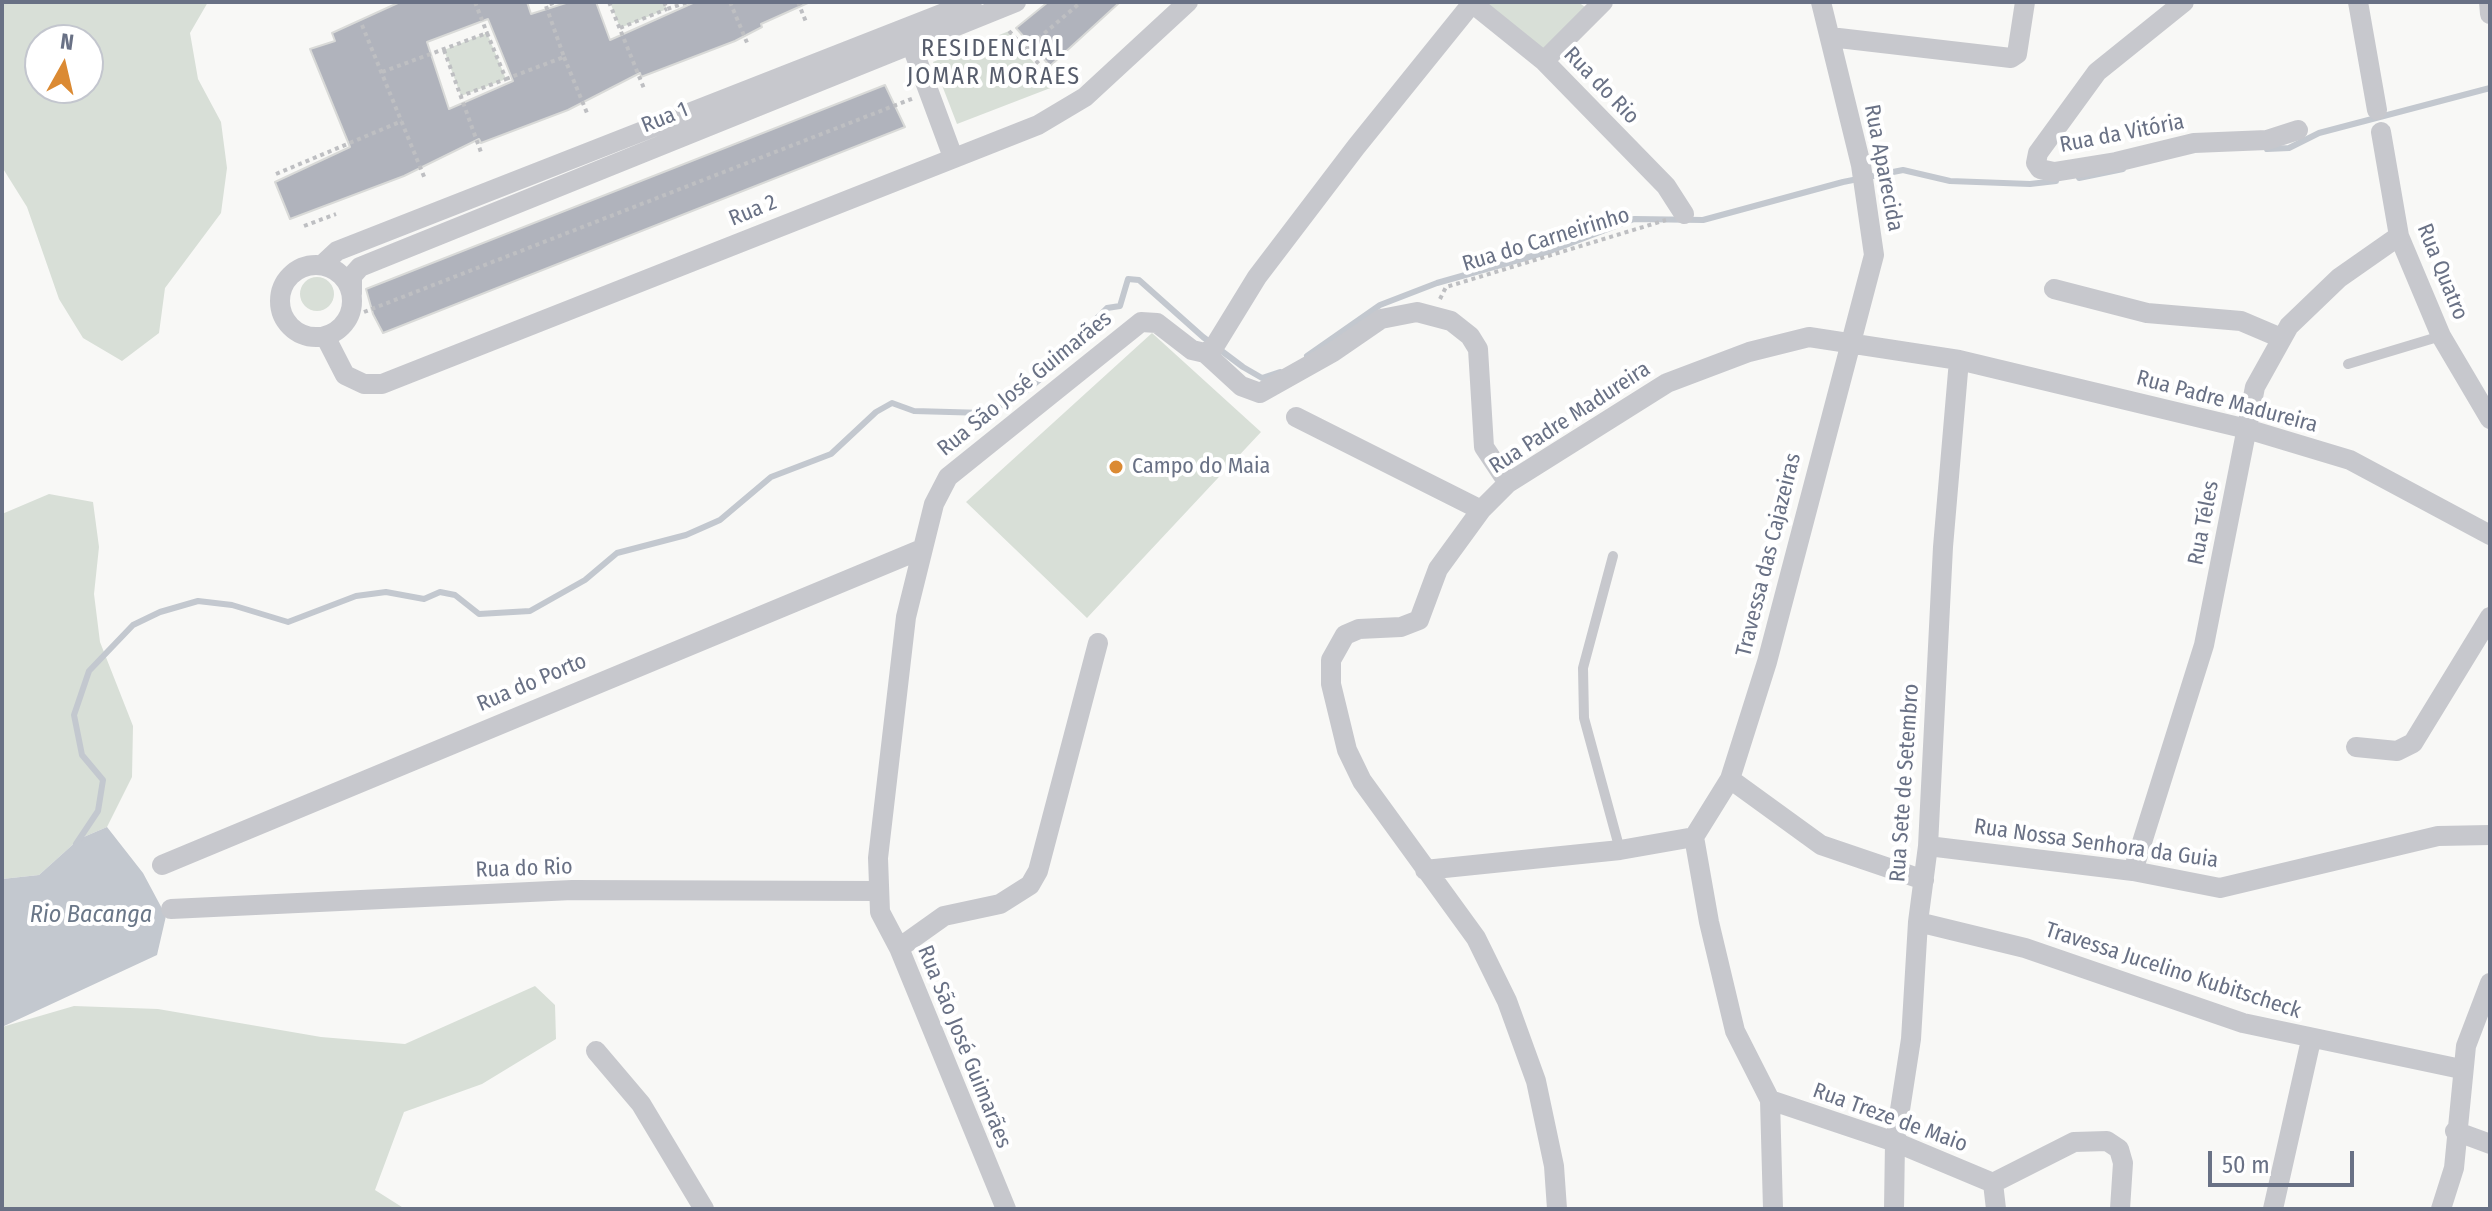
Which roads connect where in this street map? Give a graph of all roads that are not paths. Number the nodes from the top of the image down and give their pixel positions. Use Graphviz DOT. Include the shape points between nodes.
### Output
graph roads {
  1 [pos="972,2"];
  2 [pos="1016,2"];
  3 [pos="1188,2"];
  4 [pos="1473,2"];
  5 [pos="1603,2"];
  6 [pos="1821,2"];
  7 [pos="2025,2"];
  8 [pos="2184,2"];
  9 [pos="2358,2"];
  10 [pos="2489,2"];
  11 [pos="2490,14"];
  12 [pos="909,36"];
  13 [pos="1830,37"];
  14 [pos="1544,61"];
  15 [pos="2377,110"];
  16 [pos="2298,130"];
  17 [pos="2381,132"];
  18 [pos="953,157"];
  19 [pos="1684,214"];
  20 [pos="2399,236"];
  21 [pos="322,265"];
  22 [pos="2054,289"];
  23 [pos="352,294"];
  24 [pos="325,336"];
  25 [pos="2441,336"];
  26 [pos="2281,338"];
  27 [pos="1849,342"];
  28 [pos="1213,345"];
  29 [pos="1959,360"];
  30 [pos="2348,364"];
  31 [pos="1296,417"];
  32 [pos="2490,419"];
  33 [pos="2247,429"];
  34 [pos="1508,483"];
  35 [pos="1481,510"];
  36 [pos="2490,535"];
  37 [pos="922,549"];
  38 [pos="1613,556"];
  39 [pos="2490,617"];
  40 [pos="1098,643"];
  41 [pos="2356,747"];
  42 [pos="1730,779"];
  43 [pos="2490,835"];
  44 [pos="1694,837"];
  45 [pos="1928,846"];
  46 [pos="1620,850"];
  47 [pos="162,865"];
  48 [pos="1425,870"];
  49 [pos="2133,871"];
  50 [pos="1924,880"];
  51 [pos="879,891"];
  52 [pos="171,909"];
  53 [pos="1918,922"];
  54 [pos="899,948"];
  55 [pos="2490,983"];
  56 [pos="2311,1040"];
  57 [pos="596,1051"];
  58 [pos="2461,1069"];
  59 [pos="1770,1100"];
  60 [pos="2455,1131"];
  61 [pos="1895,1142"];
  62 [pos="2490,1144"];
  63 [pos="1993,1183"];
  64 [pos="704,1209"];
  65 [pos="1006,1209"];
  66 [pos="1557,1209"];
  67 [pos="1773,1209"];
  68 [pos="1894,1209"];
  69 [pos="1996,1209"];
  70 [pos="2120,1209"];
  71 [pos="2273,1209"];
  72 [pos="2441,1209"];
  1 -- 12 [label="street, Rua 1"];
  2 -- 12 [label="street, Rua 1"];
  3 -- 18 [label="street, Rua 2" via="1065,112"];
  4 -- 14 [label="street, Rua do Rio"];
  4 -- 28 [label="street" via="1266,265"];
  5 -- 14 [label="street"];
  6 -- 13 [label="street, Rua Aparecida"];
  7 -- 13 [label="street" via="2017,54 2011,58"];
  8 -- 16 [label="street, Rua da Vitória" via="2097,72 2038,153 2040,169 2054,172 2116,162 2194,143 2267,140"];
  9 -- 15 [label="street"];
  10 -- 11 [label="street"];
  12 -- 18 [label="street"];
  12 -- 21 [label="street, Rua 1" via="337,251"];
  12 -- 23 [label="street, Rua 1" via="360,267 352,276"];
  13 -- 27 [label="street, Rua Aparecida" via="1861,165 1874,255"];
  14 -- 19 [label="street, Rua do Rio" via="1666,186"];
  17 -- 20 [label="street, Rua Quatro"];
  18 -- 24 [label="street, Rua 2" via="382,384 364,384 345,375"];
  20 -- 25 [label="street, Rua Quatro"];
  20 -- 26 [label="street, Rua Téles" via="2339,278"];
  21 -- 23 [label="street" via="341,275"];
  21 -- 24 [label="street, Rua 1" via="292,274 279,303 294,331"];
  22 -- 26 [label="street" via="2147,313 2241,321"];
  23 -- 24 [label="street, Rua 1" via="344,325"];
  25 -- 30 [label="lane"];
  25 -- 32 [label="street, Rua Quatro"];
  26 -- 33 [label="street, Rua Téles" via="2255,387"];
  27 -- 29 [label="street, Rua Padre Madureira"];
  27 -- 34 [label="street, Rua Padre Madureira" via="1809,337 1695,370 1640,397"];
  27 -- 42 [label="street, Travessa das Cajazeiras" via="1767,662"];
  28 -- 34 [label="street" via="1241,386 1260,393 1381,319 1409,313 1442,318 1470,336 1478,349 1484,447"];
  28 -- 37 [label="street, Rua São José Guimarães" via="1192,350 1157,323 1137,325 948,477"];
  29 -- 33 [label="street, Rua Padre Madureira"];
  29 -- 45 [label="street, Rua Sete de Setembro" via="1943,547"];
  31 -- 35 [label="street"];
  33 -- 36 [label="street, Rua Padre Madureira" via="2350,460"];
  33 -- 49 [label="street, Rua Téles" via="2204,645"];
  34 -- 35 [label="street, Rua Padre Madureira"];
  35 -- 48 [label="street, Rua Padre Madureira" via="1430,582 1419,620 1345,635 1331,660 1331,684 1347,750 1362,781"];
  37 -- 47 [label="street, Rua do Porto"];
  37 -- 51 [label="street, Rua São José Guimarães" via="906,617 878,858"];
  38 -- 46 [label="lane" via="1583,668 1584,718"];
  39 -- 41 [label="street" via="2413,743 2397,751"];
  40 -- 54 [label="street" via="1030,885 1000,904 944,916"];
  42 -- 44 [label="street, Travessa das Cajazeiras"];
  42 -- 50 [label="street" via="1821,845"];
  43 -- 49 [label="street, Rua Nossa Senhora da Guia" via="2425,838 2220,888"];
  44 -- 46 [label="street"];
  44 -- 59 [label="street" via="1735,1031"];
  45 -- 49 [label="street, Rua Nossa Senhora da Guia"];
  45 -- 50 [label="street, Rua Sete de Setembro"];
  46 -- 48 [label="street"];
  48 -- 66 [label="street, Rua Padre Madureira" via="1476,938 1507,1001 1536,1081 1554,1166"];
  50 -- 53 [label="street, Rua Sete de Setembro"];
  51 -- 52 [label="street, Rua do Rio" via="572,890"];
  51 -- 54 [label="street, Rua São José Guimarães" via="880,912"];
  53 -- 56 [label="street, Travessa Jucelino Kubitscheck" via="2025,948 2205,1011"];
  53 -- 61 [label="street, Rua Sete de Setembro" via="1911,1039"];
  54 -- 65 [label="street, Rua São José Guimarães"];
  55 -- 58 [label="street"];
  56 -- 58 [label="street, Travessa Jucelino Kubitscheck"];
  56 -- 71 [label="street"];
  57 -- 64 [label="street" via="641,1104"];
  58 -- 60 [label="street"];
  59 -- 61 [label="street, Rua Treze de Maio"];
  59 -- 67 [label="street"];
  60 -- 62 [label="street"];
  60 -- 72 [label="street" via="2454,1168"];
  61 -- 63 [label="street, Rua Treze de Maio"];
  61 -- 68 [label="street, Rua Sete de Setembro"];
  63 -- 69 [label="street"];
  63 -- 70 [label="street" via="2074,1142 2107,1141 2119,1149 2123,1163"];
}
